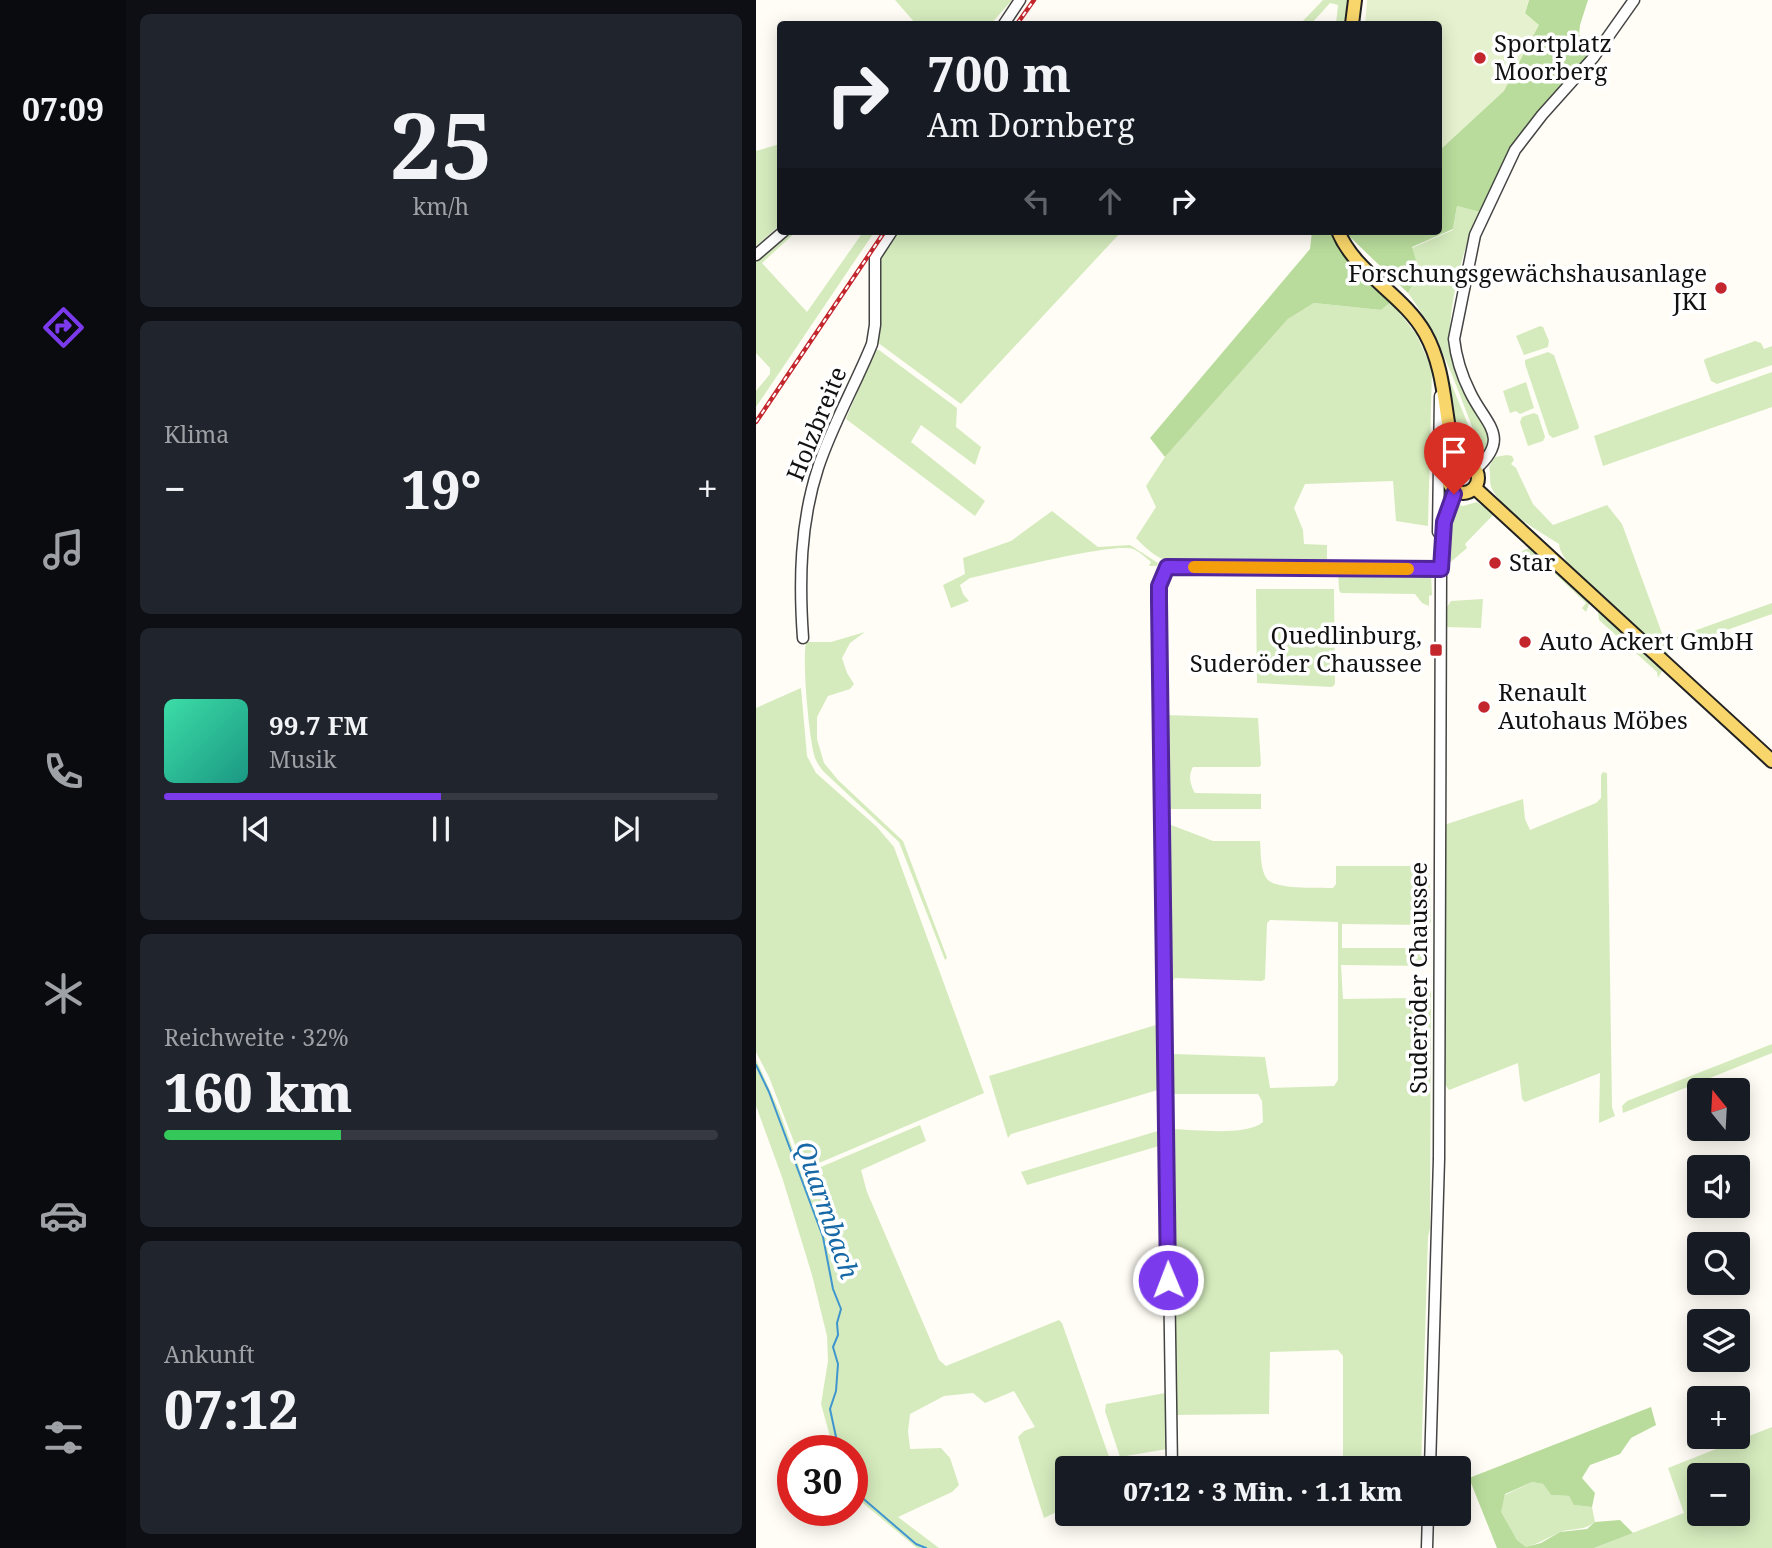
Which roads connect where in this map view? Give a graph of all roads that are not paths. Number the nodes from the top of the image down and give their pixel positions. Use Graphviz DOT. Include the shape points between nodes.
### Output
graph roads {
  1 [pos="1020,0"];
  2 [pos="1355,0"];
  3 [pos="1634,0"];
  4 [pos="1005,21"];
  5 [pos="1352,21"];
  6 [pos="780,235"];
  7 [pos="890,235"];
  8 [pos="1341,235"];
  9 [pos="756,256"];
  10 [pos="1443,382"];
  11 [pos="1457,464"];
  12 [pos="1476,469"];
  13 [pos="1475,488"];
  14 [pos="1455,491"];
  15 [pos="1442,542"];
  16 [pos="1441,569"];
  17 [pos="803,638"];
  18 [pos="1772,761"];
  19 [pos="1172,1456"];
  20 [pos="1430,1456"];
  21 [pos="1428,1526"];
  22 [pos="1427,1548"];
  1 -- 4 [label="street"];
  2 -- 5 [label="main road"];
  3 -- 12 [label="street" via="1593,58 1520,141 1475,234 1454,339 1470,393 1493,430 1494,445"];
  6 -- 9 [label="street"];
  7 -- 17 [label="street, Holzbreite" via="876,257 872,344 818,468 806,516 801,553"];
  8 -- 10 [label="main road" via="1355,258 1420,325"];
  10 -- 11 [label="main road"];
  10 -- 15 [label="street" via="1437,520"];
  11 -- 12 [label="main road" via="1467,463"];
  11 -- 14 [label="main road" via="1448,478"];
  12 -- 13 [label="main road" via="1479,480"];
  13 -- 14 [label="main road"];
  13 -- 18 [label="main road"];
  14 -- 15 [label="street, Suderöder Chaussee"];
  15 -- 16 [label="street, Suderöder Chaussee"];
  16 -- 19 [label="street" via="1167,567 1159,586"];
  16 -- 20 [label="street, Suderöder Chaussee" via="1439,1149"];
  21 -- 22 [label="street"];
}
